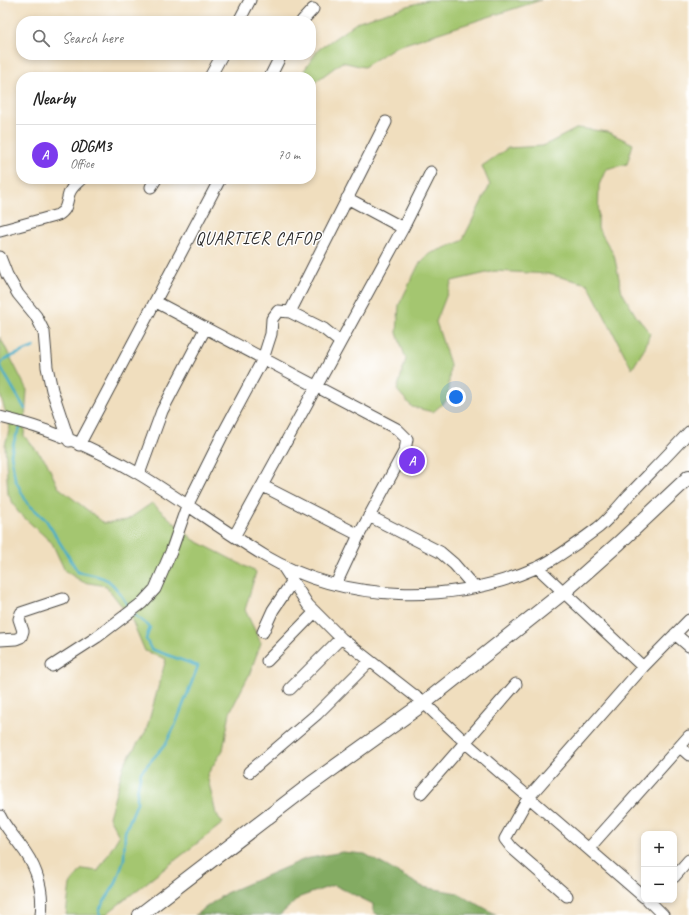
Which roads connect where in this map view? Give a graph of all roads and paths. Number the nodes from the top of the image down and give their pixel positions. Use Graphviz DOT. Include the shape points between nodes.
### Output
graph roads {
  1 [pos="250,0"];
  2 [pos="313,9"];
  3 [pos="242,16"];
  4 [pos="307,16"];
  5 [pos="219,60"];
  6 [pos="278,60"];
  7 [pos="213,72"];
  8 [pos="272,72"];
  9 [pos="386,122"];
  10 [pos="431,172"];
  11 [pos="75,184"];
  12 [pos="217,184"];
  13 [pos="347,198"];
  14 [pos="403,228"];
  15 [pos="0,231"];
  16 [pos="0,257"];
  17 [pos="156,302"];
  18 [pos="290,312"];
  19 [pos="204,329"];
  20 [pos="340,342"];
  21 [pos="263,360"];
  22 [pos="316,388"];
  23 [pos="0,417"];
  24 [pos="689,432"];
  25 [pos="74,443"];
  26 [pos="138,474"];
  27 [pos="689,477"];
  28 [pos="263,486"];
  29 [pos="187,506"];
  30 [pos="369,516"];
  31 [pos="235,535"];
  32 [pos="359,535"];
  33 [pos="282,565"];
  34 [pos="538,568"];
  35 [pos="292,582"];
  36 [pos="336,584"];
  37 [pos="474,587"];
  38 [pos="565,591"];
  39 [pos="63,599"];
  40 [pos="315,612"];
  41 [pos="689,620"];
  42 [pos="263,632"];
  43 [pos="675,634"];
  44 [pos="341,638"];
  45 [pos="0,640"];
  46 [pos="689,646"];
  47 [pos="267,661"];
  48 [pos="370,661"];
  49 [pos="52,666"];
  50 [pos="643,667"];
  51 [pos="516,684"];
  52 [pos="290,689"];
  53 [pos="424,703"];
  54 [pos="689,736"];
  55 [pos="466,743"];
  56 [pos="680,747"];
  57 [pos="689,755"];
  58 [pos="249,772"];
  59 [pos="421,793"];
  60 [pos="528,798"];
  61 [pos="0,816"];
  62 [pos="589,848"];
  63 [pos="689,860"];
  64 [pos="677,874"];
  65 [pos="641,893"];
  66 [pos="567,896"];
  67 [pos="652,903"];
  68 [pos="41,915"];
  69 [pos="140,915"];
  70 [pos="663,915"];
  1 -- 3 [label="street"];
  2 -- 4 [label="street"];
  5 -- 7 [label="street"];
  6 -- 8 [label="street"];
  9 -- 13 [label="street"];
  10 -- 14 [label="street"];
  11 -- 15 [label="street" via="69,193 64,211 58,216"];
  12 -- 17 [label="street"];
  13 -- 14 [label="street"];
  13 -- 18 [label="street"];
  14 -- 20 [label="street"];
  16 -- 25 [label="street" via="18,294 36,316 44,332 52,390"];
  17 -- 19 [label="street"];
  17 -- 25 [label="street"];
  18 -- 20 [label="street" via="324,329"];
  18 -- 21 [label="street" via="278,311 275,314"];
  19 -- 21 [label="street"];
  19 -- 26 [label="street" via="162,411"];
  20 -- 22 [label="street"];
  21 -- 22 [label="street"];
  21 -- 29 [label="street"];
  22 -- 28 [label="street"];
  22 -- 30 [label="street" via="397,429 407,439 405,450"];
  23 -- 25 [label="street"];
  24 -- 34 [label="street" via="607,520"];
  25 -- 26 [label="street"];
  26 -- 29 [label="street"];
  27 -- 38 [label="main road"];
  28 -- 31 [label="street"];
  28 -- 32 [label="street"];
  29 -- 31 [label="street"];
  29 -- 49 [label="street" via="155,589 142,603 97,637"];
  30 -- 32 [label="street"];
  30 -- 37 [label="street" via="440,552"];
  31 -- 33 [label="street"];
  32 -- 36 [label="street"];
  33 -- 35 [label="street"];
  33 -- 36 [label="street" via="303,575"];
  34 -- 37 [label="street"];
  34 -- 38 [label="street"];
  35 -- 40 [label="street"];
  35 -- 42 [label="street" via="273,610"];
  36 -- 37 [label="street" via="412,594 442,593"];
  38 -- 50 [label="street"];
  38 -- 53 [label="main road"];
  39 -- 45 [label="street" via="21,613 21,637"];
  40 -- 44 [label="street"];
  40 -- 47 [label="street"];
  41 -- 43 [label="street"];
  43 -- 46 [label="street"];
  43 -- 50 [label="street"];
  44 -- 48 [label="street"];
  44 -- 52 [label="street"];
  48 -- 53 [label="street"];
  48 -- 58 [label="street" via="317,714"];
  50 -- 60 [label="street"];
  51 -- 55 [label="street"];
  53 -- 55 [label="street"];
  53 -- 69 [label="main road" via="311,784"];
  54 -- 56 [label="street"];
  55 -- 59 [label="street"];
  55 -- 60 [label="street"];
  56 -- 57 [label="street"];
  56 -- 62 [label="street"];
  60 -- 62 [label="street"];
  60 -- 66 [label="street" via="505,839"];
  61 -- 68 [label="street" via="33,865 40,883 43,902"];
  62 -- 65 [label="street"];
  63 -- 64 [label="street"];
  67 -- 70 [label="street"];
}
